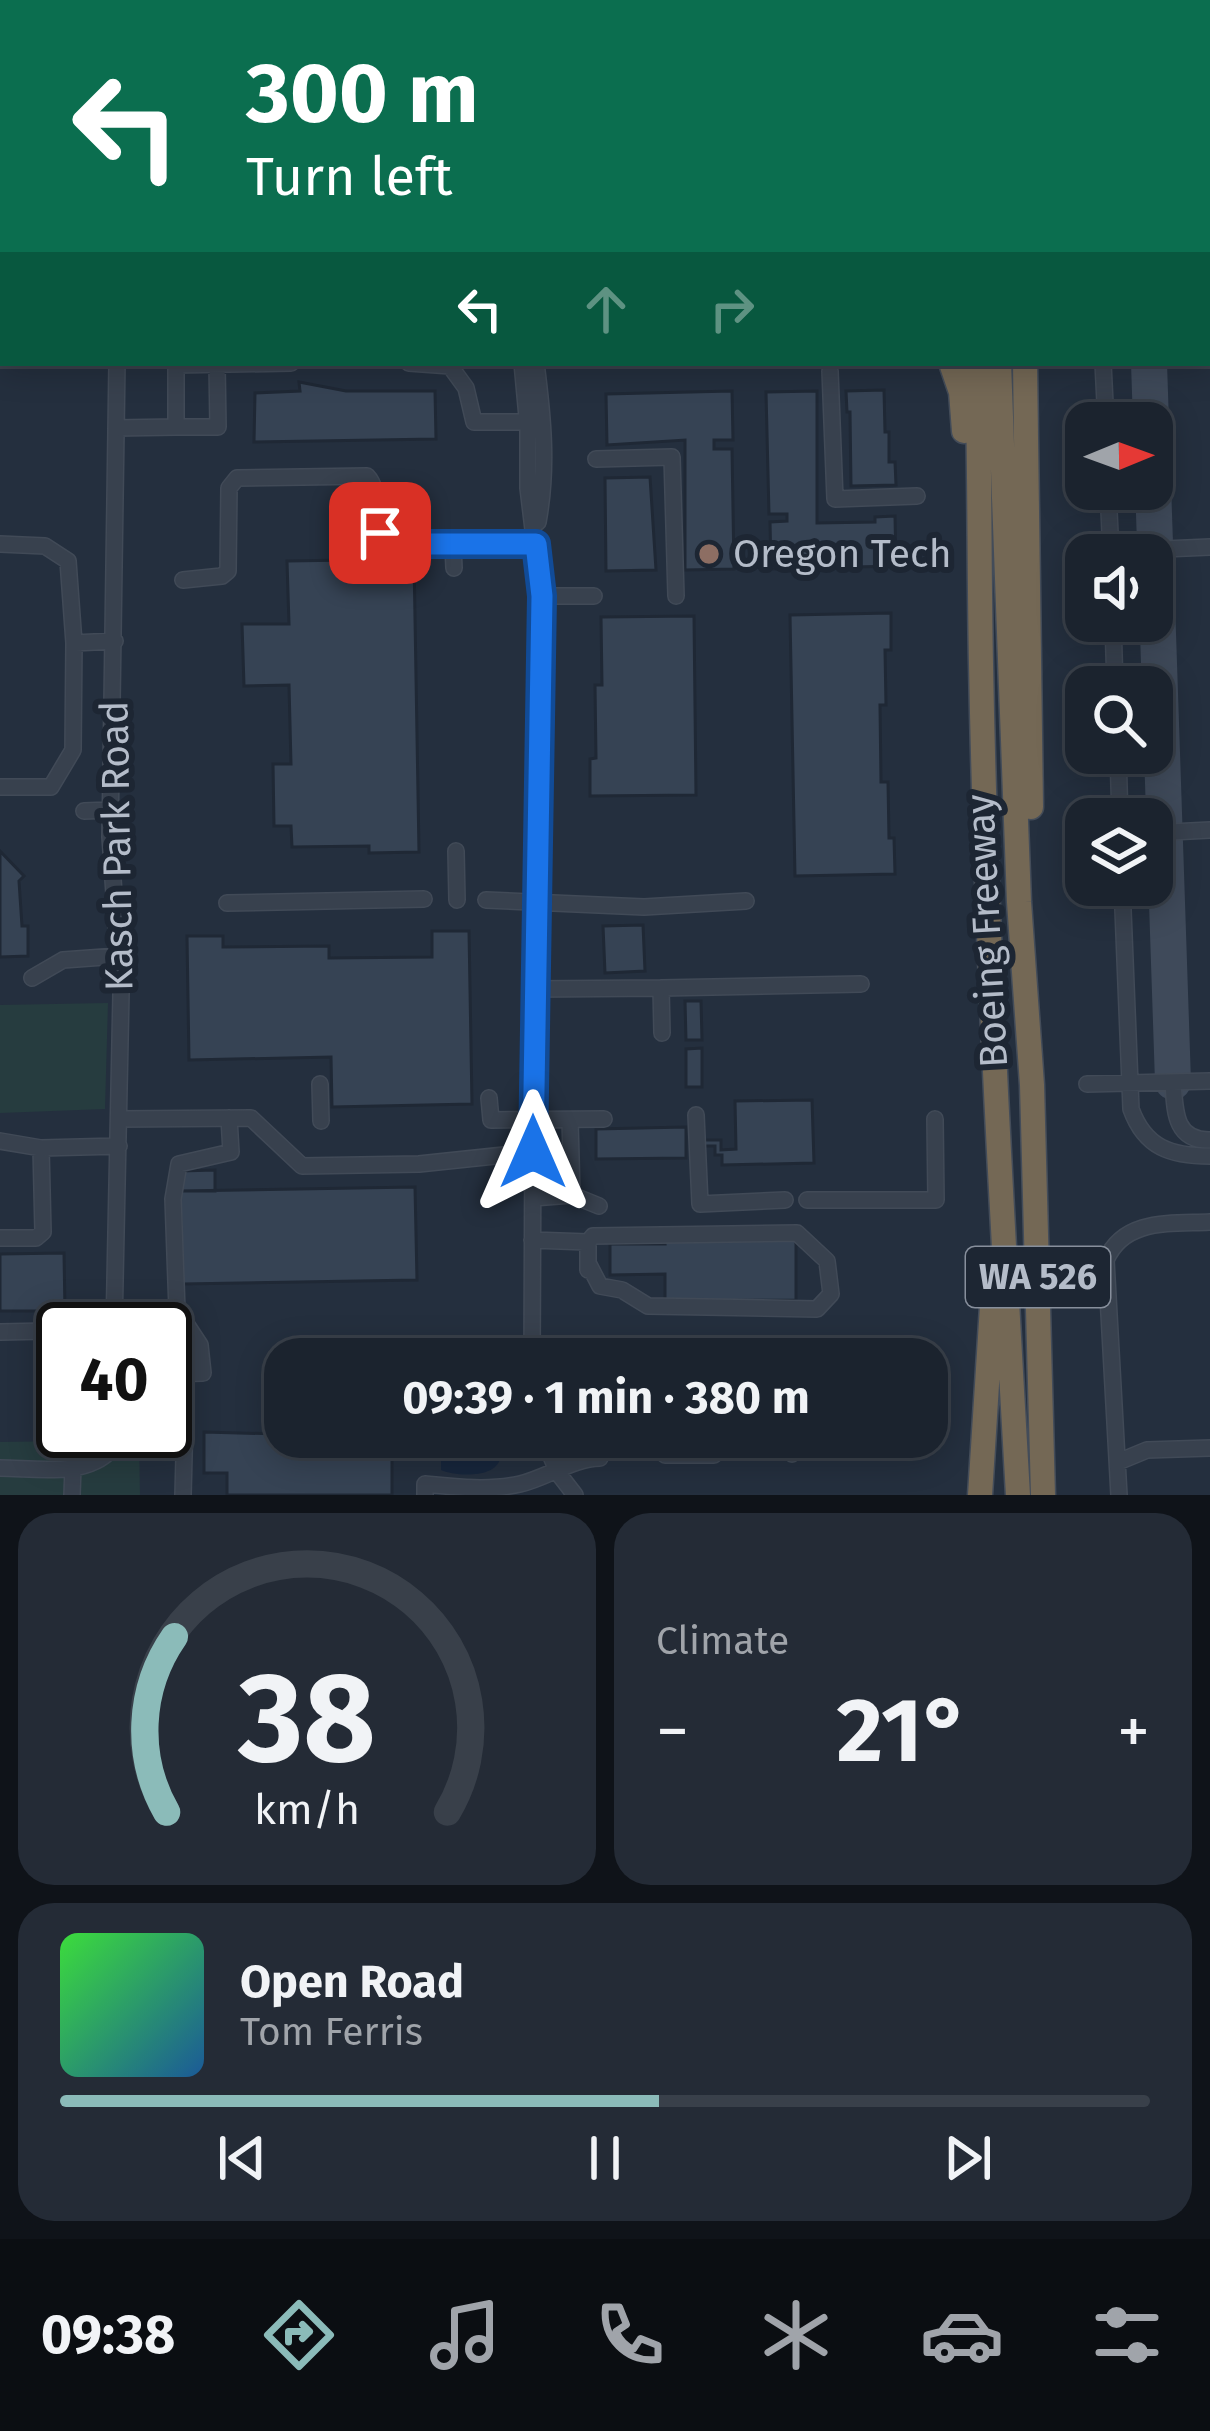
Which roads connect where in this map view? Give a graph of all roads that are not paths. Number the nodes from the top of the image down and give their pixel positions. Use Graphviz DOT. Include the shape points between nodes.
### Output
graph roads {
  1 [pos="117,366"];
  2 [pos="176,366"];
  3 [pos="217,366"];
  4 [pos="450,366"];
  5 [pos="522,366"];
  6 [pos="536,366"];
  7 [pos="952,366"];
  8 [pos="977,366"];
  9 [pos="999,366"];
  10 [pos="1025,366"];
  11 [pos="1103,366"];
  12 [pos="830,371"];
  13 [pos="1105,402"];
  14 [pos="527,422"];
  15 [pos="176,427"];
  16 [pos="116,428"];
  17 [pos="596,460"];
  18 [pos="917,496"];
  19 [pos="536,540"];
  20 [pos="8,544"];
  21 [pos="453,546"];
  22 [pos="1210,547"];
  23 [pos="1173,549"];
  24 [pos="454,568"];
  25 [pos="182,580"];
  26 [pos="542,596"];
  27 [pos="594,596"];
  28 [pos="676,596"];
  29 [pos="115,641"];
  30 [pos="74,643"];
  31 [pos="981,661"];
  32 [pos="0,787"];
  33 [pos="110,810"];
  34 [pos="84,812"];
  35 [pos="1210,830"];
  36 [pos="1173,832"];
  37 [pos="456,851"];
  38 [pos="424,899"];
  39 [pos="457,900"];
  40 [pos="486,901"];
  41 [pos="746,901"];
  42 [pos="534,902"];
  43 [pos="226,903"];
  44 [pos="1123,906"];
  45 [pos="118,956"];
  46 [pos="32,978"];
  47 [pos="862,984"];
  48 [pos="661,988"];
  49 [pos="533,989"];
  50 [pos="662,1033"];
  51 [pos="1210,1081"];
  52 [pos="1173,1082"];
  53 [pos="320,1084"];
  54 [pos="1088,1084"];
  55 [pos="1130,1084"];
  56 [pos="1032,1085"];
  57 [pos="489,1098"];
  58 [pos="696,1115"];
  59 [pos="229,1118"];
  60 [pos="119,1119"];
  61 [pos="604,1119"];
  62 [pos="935,1119"];
  63 [pos="533,1120"];
  64 [pos="570,1120"];
  65 [pos="321,1121"];
  66 [pos="1210,1140"];
  67 [pos="0,1141"];
  68 [pos="119,1146"];
  69 [pos="41,1148"];
  70 [pos="533,1152"];
  71 [pos="1210,1156"];
  72 [pos="572,1195"];
  73 [pos="532,1198"];
  74 [pos="1000,1198"];
  75 [pos="785,1200"];
  76 [pos="806,1200"];
  77 [pos="599,1206"];
  78 [pos="1210,1222"];
  79 [pos="0,1238"];
  80 [pos="532,1240"];
  81 [pos="588,1242"];
  82 [pos="115,1302"];
  83 [pos="177,1302"];
  84 [pos="36,1331"];
  85 [pos="0,1332"];
  86 [pos="192,1333"];
  87 [pos="532,1338"];
  88 [pos="192,1373"];
  89 [pos="1210,1448"];
  90 [pos="101,1458"];
  91 [pos="184,1458"];
  92 [pos="552,1458"];
  93 [pos="588,1458"];
  94 [pos="1118,1462"];
  95 [pos="0,1468"];
  96 [pos="73,1468"];
  97 [pos="559,1473"];
  98 [pos="72,1495"];
  99 [pos="184,1495"];
  100 [pos="424,1495"];
  101 [pos="575,1495"];
  102 [pos="980,1495"];
  103 [pos="1018,1495"];
  104 [pos="1045,1495"];
  105 [pos="1119,1495"];
  1 -- 16 [label="street, Kasch Park Road"];
  2 -- 15 [label="street"];
  3 -- 15 [label="street" via="218,427"];
  4 -- 14 [label="street" via="466,388 474,422"];
  5 -- 14 [label="street"];
  6 -- 19 [label="street" via="544,486"];
  7 -- 31 [label="highway" via="961,392"];
  8 -- 31 [label="highway, Boeing Freeway / WA 526"];
  9 -- 56 [label="highway, Boeing Freeway / WA 526"];
  10 -- 56 [label="highway"];
  11 -- 13 [label="street"];
  12 -- 18 [label="street" via="835,499"];
  14 -- 19 [label="street"];
  15 -- 16 [label="street"];
  16 -- 29 [label="street, Kasch Park Road"];
  17 -- 28 [label="street" via="672,457"];
  19 -- 21 [label="street"];
  19 -- 26 [label="street"];
  20 -- 30 [label="street" via="45,546 68,561"];
  21 -- 24 [label="street"];
  21 -- 25 [label="street" via="386,541 367,476 237,478 230,488 228,571"];
  22 -- 23 [label="street"];
  26 -- 27 [label="street"];
  26 -- 42 [label="street"];
  29 -- 30 [label="street"];
  29 -- 33 [label="street, Kasch Park Road"];
  30 -- 32 [label="street" via="73,750 51,787"];
  31 -- 74 [label="highway, Boeing Freeway / WA 526"];
  33 -- 34 [label="street"];
  33 -- 45 [label="street, Kasch Park Road"];
  35 -- 36 [label="street"];
  37 -- 39 [label="street"];
  38 -- 43 [label="street"];
  40 -- 42 [label="street"];
  41 -- 42 [label="street"];
  42 -- 49 [label="street"];
  44 -- 55 [label="street"];
  45 -- 46 [label="street" via="63,960"];
  45 -- 60 [label="street, Kasch Park Road"];
  47 -- 48 [label="street"];
  48 -- 49 [label="street"];
  48 -- 50 [label="street"];
  49 -- 63 [label="street"];
  51 -- 52 [label="street"];
  52 -- 55 [label="street"];
  52 -- 66 [label="street" via="1176,1122 1198,1141"];
  53 -- 65 [label="street"];
  54 -- 55 [label="street"];
  55 -- 71 [label="street" via="1131,1109 1148,1140 1177,1155"];
  56 -- 104 [label="highway, Boeing Freeway / WA 526"];
  57 -- 63 [label="street" via="491,1120"];
  58 -- 75 [label="street" via="700,1204"];
  59 -- 60 [label="street"];
  59 -- 70 [label="street" via="251,1118 302,1166"];
  59 -- 83 [label="street" via="231,1153 179,1164"];
  60 -- 68 [label="street, Kasch Park Road"];
  61 -- 64 [label="street"];
  62 -- 76 [label="street" via="936,1199"];
  63 -- 64 [label="street"];
  63 -- 70 [label="street"];
  64 -- 72 [label="street"];
  67 -- 69 [label="street"];
  68 -- 69 [label="street"];
  68 -- 82 [label="street, Kasch Park Road"];
  69 -- 79 [label="street" via="43,1232"];
  70 -- 73 [label="street"];
  72 -- 73 [label="street"];
  72 -- 77 [label="street"];
  73 -- 80 [label="street"];
  74 -- 102 [label="highway"];
  74 -- 103 [label="highway, Boeing Freeway / WA 526"];
  78 -- 94 [label="street" via="1139,1228 1121,1236 1106,1260"];
  80 -- 81 [label="street"];
  80 -- 87 [label="street"];
  81 -- 81 [label="street" via="588,1267 600,1286 648,1306 817,1309 831,1294 827,1261 797,1233 629,1234"];
  84 -- 85 [label="street"];
  86 -- 88 [label="street" via="203,1373"];
  89 -- 94 [label="street" via="1147,1450"];
  90 -- 96 [label="street"];
  91 -- 99 [label="street"];
  92 -- 97 [label="street"];
  93 -- 97 [label="street"];
  94 -- 105 [label="street"];
  95 -- 96 [label="street"];
  96 -- 98 [label="street"];
  97 -- 100 [label="street" via="485,1488 425,1484"];
  97 -- 101 [label="street"];
}
